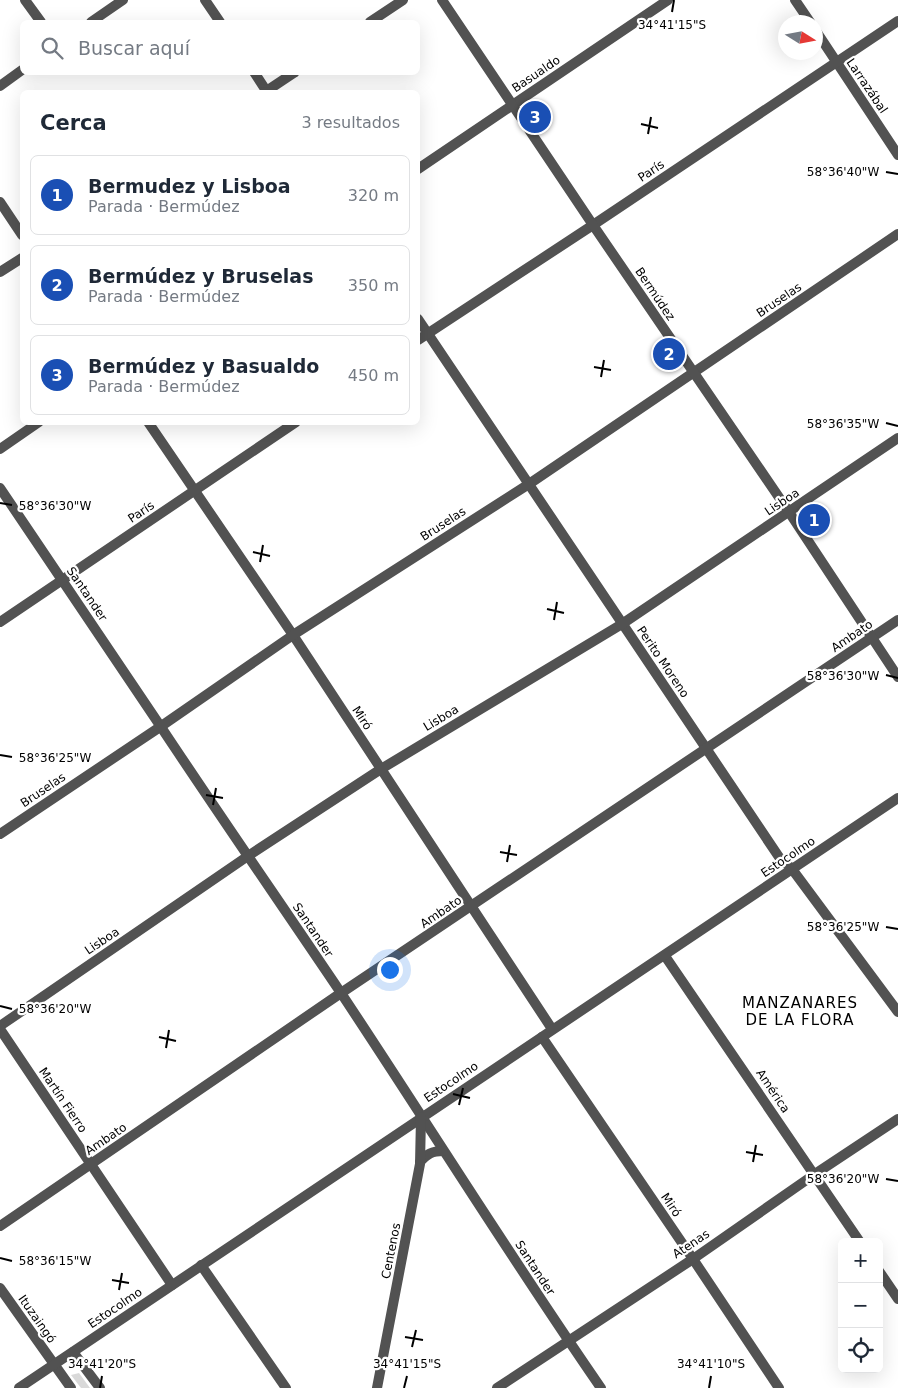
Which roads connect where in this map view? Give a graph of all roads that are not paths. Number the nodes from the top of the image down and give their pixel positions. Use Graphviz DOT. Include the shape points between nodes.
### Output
graph roads {
  1 [pos="25,0"];
  2 [pos="123,0"];
  3 [pos="205,0"];
  4 [pos="403,0"];
  5 [pos="442,0"];
  6 [pos="668,0"];
  7 [pos="795,0"];
  8 [pos="805,15"];
  9 [pos="40,20"];
  10 [pos="94,20"];
  11 [pos="219,20"];
  12 [pos="373,20"];
  13 [pos="898,21"];
  14 [pos="823,42"];
  15 [pos="836,62"];
  16 [pos="20,71"];
  17 [pos="256,75"];
  18 [pos="291,75"];
  19 [pos="0,86"];
  20 [pos="265,90"];
  21 [pos="269,90"];
  22 [pos="512,105"];
  23 [pos="898,155"];
  24 [pos="420,168"];
  25 [pos="0,202"];
  26 [pos="593,225"];
  27 [pos="20,232"];
  28 [pos="898,234"];
  29 [pos="20,259"];
  30 [pos="0,272"];
  31 [pos="420,322"];
  32 [pos="427,334"];
  33 [pos="420,339"];
  34 [pos="694,373"];
  35 [pos="35,425"];
  36 [pos="150,425"];
  37 [pos="292,425"];
  38 [pos="898,438"];
  39 [pos="0,449"];
  40 [pos="529,484"];
  41 [pos="0,488"];
  42 [pos="195,491"];
  43 [pos="789,512"];
  44 [pos="63,579"];
  45 [pos="898,620"];
  46 [pos="0,622"];
  47 [pos="622,624"];
  48 [pos="293,635"];
  49 [pos="873,638"];
  50 [pos="898,677"];
  51 [pos="160,727"];
  52 [pos="707,749"];
  53 [pos="381,769"];
  54 [pos="898,798"];
  55 [pos="0,834"];
  56 [pos="248,856"];
  57 [pos="792,869"];
  58 [pos="472,907"];
  59 [pos="665,956"];
  60 [pos="341,994"];
  61 [pos="898,1012"];
  62 [pos="0,1027"];
  63 [pos="552,1029"];
  64 [pos="542,1037"];
  65 [pos="422,1117"];
  66 [pos="898,1119"];
  67 [pos="443,1151"];
  68 [pos="420,1162"];
  69 [pos="91,1164"];
  70 [pos="815,1174"];
  71 [pos="0,1226"];
  72 [pos="857,1238"];
  73 [pos="693,1258"];
  74 [pos="201,1265"];
  75 [pos="883,1277"];
  76 [pos="172,1285"];
  77 [pos="0,1288"];
  78 [pos="898,1299"];
  79 [pos="568,1341"];
  80 [pos="73,1352"];
  81 [pos="54,1365"];
  82 [pos="19,1388"];
  83 [pos="71,1388"];
  84 [pos="100,1388"];
  85 [pos="286,1388"];
  86 [pos="377,1388"];
  87 [pos="497,1388"];
  88 [pos="601,1388"];
  89 [pos="779,1388"];
  1 -- 9 [label="street"];
  2 -- 10 [label="street"];
  3 -- 11 [label="street"];
  4 -- 12 [label="street"];
  5 -- 22 [label="street, Bermúdez"];
  6 -- 22 [label="street, Basualdo"];
  7 -- 8 [label="street"];
  13 -- 15 [label="street, París"];
  14 -- 15 [label="street, Larrazábal"];
  15 -- 23 [label="street, Larrazábal"];
  15 -- 26 [label="street, París"];
  16 -- 19 [label="street"];
  17 -- 20 [label="street"];
  18 -- 21 [label="street"];
  22 -- 24 [label="street, Basualdo"];
  22 -- 26 [label="street, Bermúdez"];
  25 -- 27 [label="street"];
  26 -- 32 [label="street, París"];
  26 -- 34 [label="street, Bermúdez"];
  28 -- 34 [label="street, Bruselas"];
  29 -- 30 [label="street"];
  31 -- 32 [label="street, Perito Moreno"];
  32 -- 33 [label="street, París"];
  32 -- 40 [label="street, Perito Moreno"];
  34 -- 40 [label="street, Bruselas"];
  34 -- 43 [label="street, Bermúdez"];
  35 -- 39 [label="street"];
  36 -- 42 [label="street, Miró"];
  37 -- 42 [label="street, París"];
  38 -- 43 [label="street, Lisboa"];
  40 -- 47 [label="street, Perito Moreno"];
  40 -- 48 [label="street, Bruselas"];
  41 -- 44 [label="street, Santander"];
  42 -- 44 [label="street, París"];
  42 -- 48 [label="street, Miró"];
  43 -- 47 [label="street, Lisboa"];
  43 -- 49 [label="street, Bermúdez"];
  44 -- 46 [label="street, París"];
  44 -- 51 [label="street, Santander"];
  45 -- 49 [label="street, Ambato"];
  47 -- 52 [label="street, Perito Moreno"];
  47 -- 53 [label="street, Lisboa"];
  48 -- 51 [label="street, Bruselas"];
  48 -- 53 [label="street, Miró"];
  49 -- 50 [label="street, Bermúdez"];
  49 -- 52 [label="street, Ambato"];
  51 -- 55 [label="street, Bruselas"];
  51 -- 56 [label="street, Santander"];
  52 -- 57 [label="street, Perito Moreno" via="779,857"];
  52 -- 58 [label="street, Ambato"];
  53 -- 56 [label="street, Lisboa"];
  53 -- 58 [label="street, Miró"];
  54 -- 57 [label="street, Estocolmo"];
  56 -- 60 [label="street, Santander"];
  56 -- 62 [label="street, Lisboa"];
  57 -- 59 [label="street, Estocolmo"];
  57 -- 61 [label="street, Perito Moreno"];
  58 -- 60 [label="street, Ambato"];
  58 -- 63 [label="street, Miró"];
  59 -- 63 [label="street, Estocolmo"];
  59 -- 70 [label="street, América"];
  60 -- 65 [label="street, Santander"];
  60 -- 69 [label="street, Ambato"];
  62 -- 69 [label="street, Martín Fierro"];
  63 -- 64 [label="street, Estocolmo"];
  64 -- 65 [label="street, Estocolmo"];
  64 -- 73 [label="street, Miró"];
  65 -- 67 [label="street, Santander"];
  65 -- 68 [label="street, Centenos"];
  65 -- 74 [label="street, Estocolmo"];
  66 -- 70 [label="street, Atenas"];
  67 -- 68 [label="street" via="429,1153"];
  67 -- 79 [label="street, Santander"];
  68 -- 86 [label="street, Centenos"];
  69 -- 71 [label="street, Ambato"];
  69 -- 76 [label="street, Martín Fierro"];
  70 -- 72 [label="street, América"];
  70 -- 73 [label="street, Atenas"];
  73 -- 79 [label="street, Atenas"];
  73 -- 89 [label="street, Miró"];
  74 -- 76 [label="street, Estocolmo"];
  74 -- 85 [label="street"];
  75 -- 78 [label="street"];
  76 -- 80 [label="street, Estocolmo"];
  77 -- 81 [label="street, Ituzaingó"];
  79 -- 87 [label="street, Atenas"];
  79 -- 88 [label="street, Santander"];
  80 -- 81 [label="street, Estocolmo"];
  80 -- 84 [label="street"];
  81 -- 82 [label="street, Estocolmo"];
  81 -- 83 [label="street, Ituzaingó"];
}
